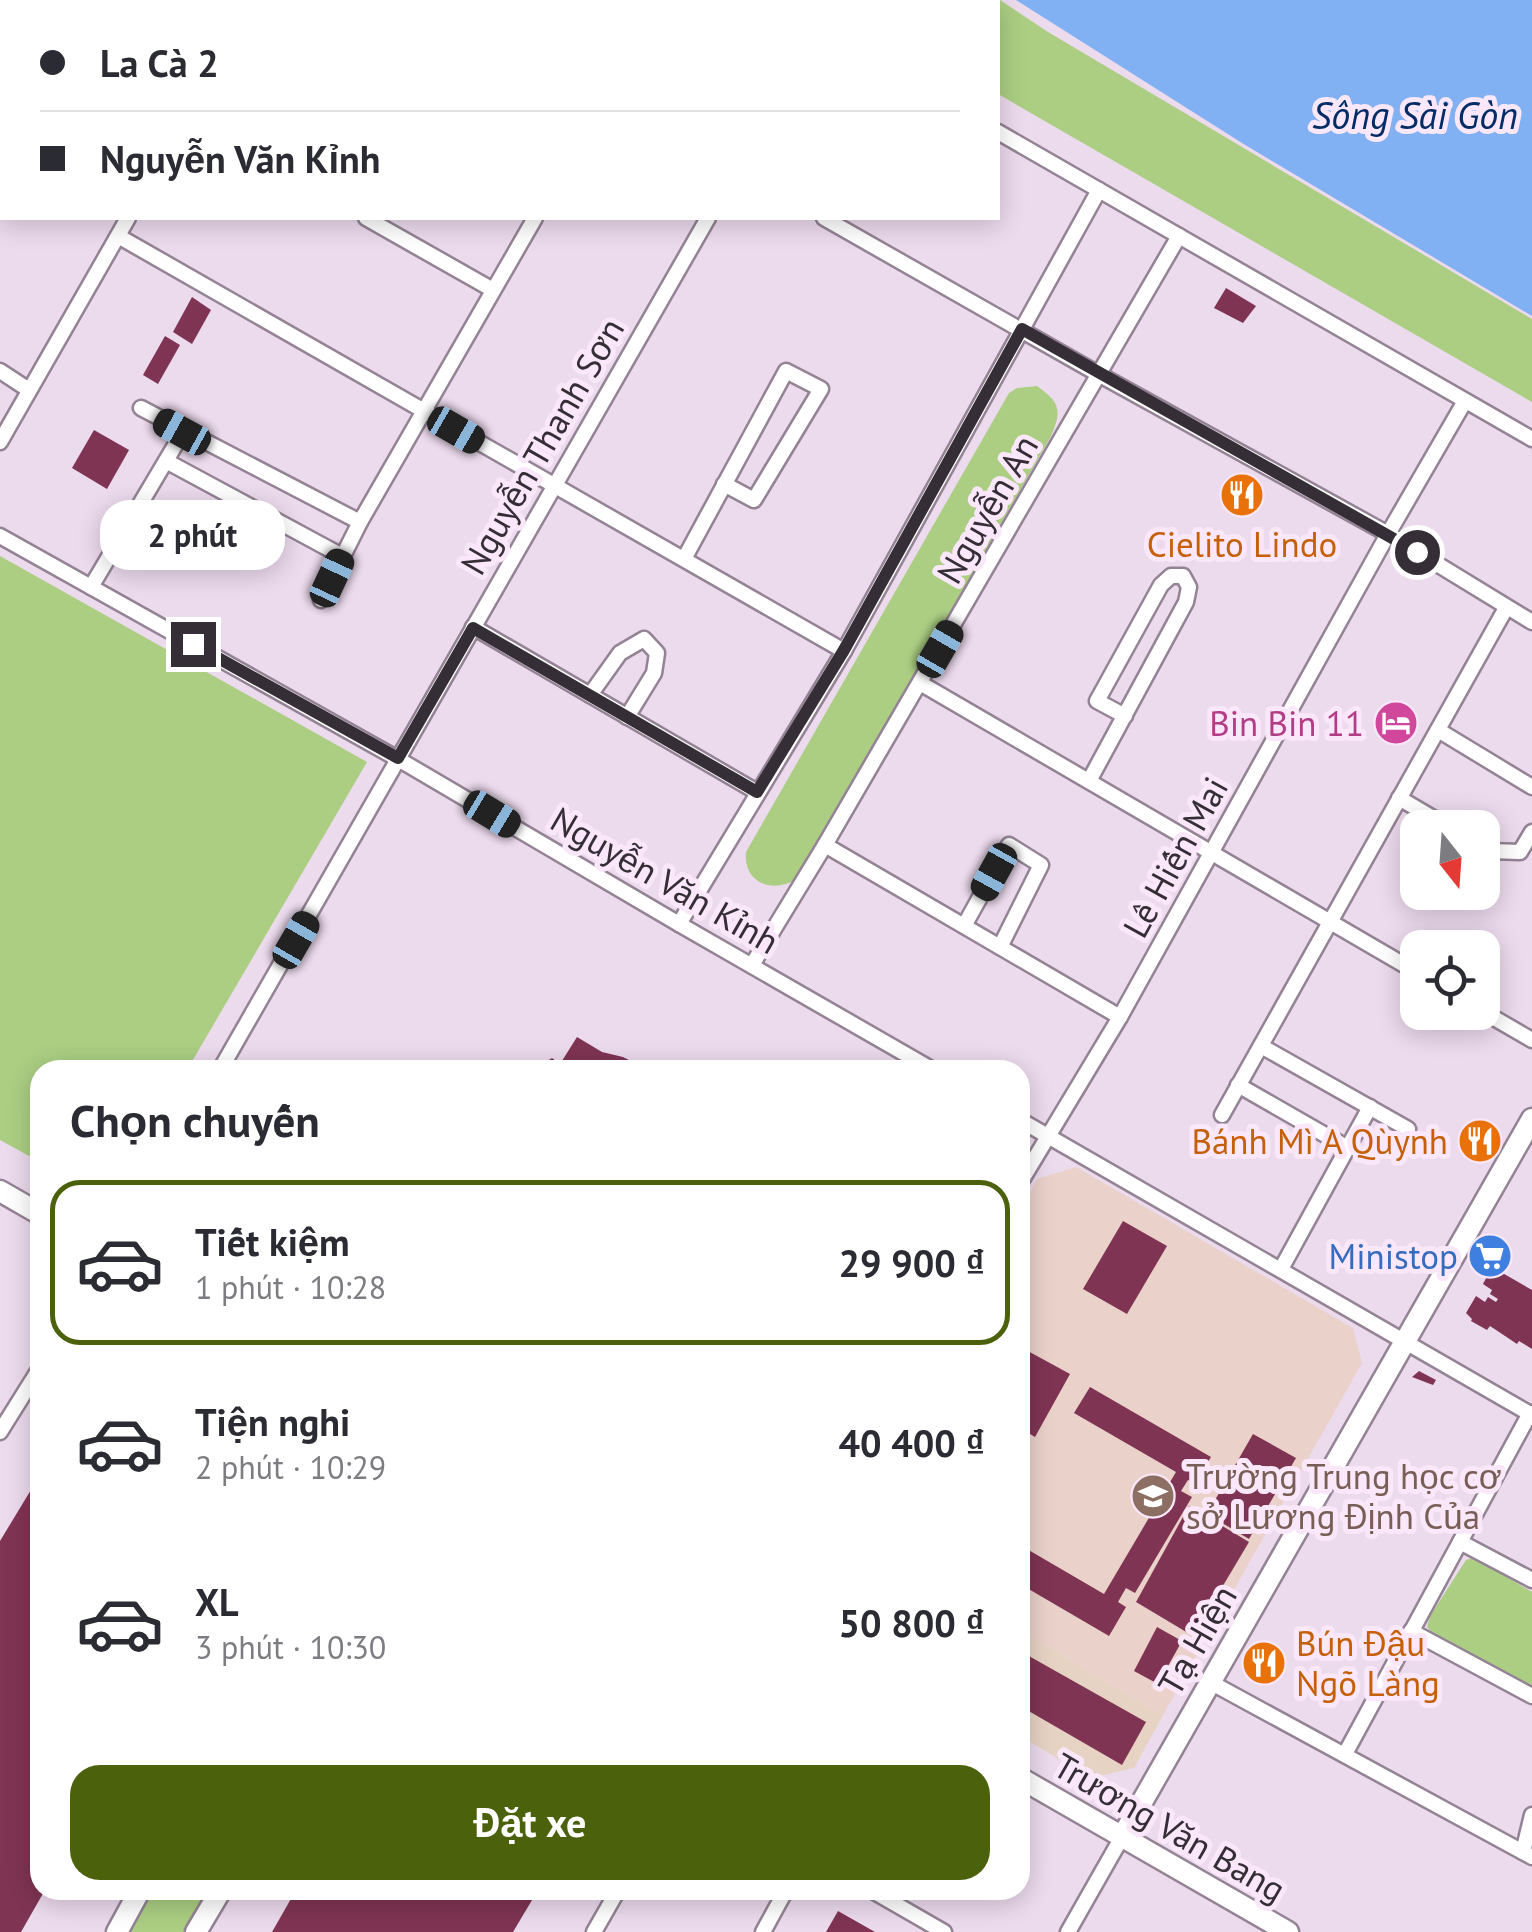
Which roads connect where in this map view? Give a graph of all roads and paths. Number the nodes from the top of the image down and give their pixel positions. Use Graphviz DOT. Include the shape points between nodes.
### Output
graph roads {
  1 [pos="1000,133"];
  2 [pos="1099,190"];
  3 [pos="127,220"];
  4 [pos="370,220"];
  5 [pos="533,220"];
  6 [pos="707,220"];
  7 [pos="828,220"];
  8 [pos="118,236"];
  9 [pos="1180,236"];
  10 [pos="492,290"];
  11 [pos="1022,329"];
  12 [pos="0,371"];
  13 [pos="1100,375"];
  14 [pos="29,390"];
  15 [pos="1465,401"];
  16 [pos="141,408"];
  17 [pos="424,411"];
  18 [pos="182,432"];
  19 [pos="1532,439"];
  20 [pos="0,442"];
  21 [pos="166,461"];
  22 [pos="553,484"];
  23 [pos="724,484"];
  24 [pos="360,522"];
  25 [pos="1388,534"];
  26 [pos="0,536"];
  27 [pos="342,556"];
  28 [pos="684,559"];
  29 [pos="90,587"];
  30 [pos="321,600"];
  31 [pos="1506,608"];
  32 [pos="1532,622"];
  33 [pos="473,628"];
  34 [pos="844,650"];
  35 [pos="920,683"];
  36 [pos="590,695"];
  37 [pos="1125,716"];
  38 [pos="627,717"];
  39 [pos="1438,730"];
  40 [pos="398,758"];
  41 [pos="1089,781"];
  42 [pos="1532,787"];
  43 [pos="757,792"];
  44 [pos="1400,798"];
  45 [pos="1420,810"];
  46 [pos="1532,832"];
  47 [pos="826,845"];
  48 [pos="1500,851"];
  49 [pos="1212,853"];
  50 [pos="1330,922"];
  51 [pos="679,924"];
  52 [pos="964,926"];
  53 [pos="1000,946"];
  54 [pos="1400,963"];
  55 [pos="752,965"];
  56 [pos="1120,1017"];
  57 [pos="1500,1021"];
  58 [pos="1532,1040"];
  59 [pos="1261,1046"];
  60 [pos="226,1060"];
  61 [pos="916,1060"];
  62 [pos="1238,1085"];
  63 [pos="1370,1108"];
  64 [pos="1222,1115"];
  65 [pos="1532,1120"];
  66 [pos="1030,1126"];
  67 [pos="1408,1129"];
  68 [pos="1047,1136"];
  69 [pos="1348,1148"];
  70 [pos="1030,1166"];
  71 [pos="0,1191"];
  72 [pos="30,1208"];
  73 [pos="1281,1269"];
  74 [pos="1404,1343"];
  75 [pos="30,1379"];
  76 [pos="7,1404"];
  77 [pos="1531,1414"];
  78 [pos="0,1432"];
  79 [pos="1460,1542"];
  80 [pos="1532,1580"];
  81 [pos="1412,1631"];
  82 [pos="1210,1682"];
  83 [pos="1532,1696"];
  84 [pos="1345,1754"];
  85 [pos="1030,1784"];
  86 [pos="1532,1815"];
  87 [pos="1122,1836"];
  88 [pos="1528,1855"];
  89 [pos="135,1900"];
  90 [pos="215,1900"];
  91 [pos="612,1900"];
  92 [pos="781,1900"];
  93 [pos="888,1900"];
  94 [pos="117,1932"];
  95 [pos="196,1932"];
  96 [pos="594,1932"];
  97 [pos="763,1932"];
  98 [pos="944,1932"];
  99 [pos="1068,1932"];
  100 [pos="1288,1932"];
  1 -- 2 [label="street"];
  2 -- 9 [label="street"];
  2 -- 11 [label="street, Nguyễn An"];
  3 -- 8 [label="street"];
  4 -- 10 [label="street"];
  5 -- 10 [label="street"];
  6 -- 22 [label="street, Nguyễn Thanh Sơn"];
  7 -- 11 [label="street"];
  8 -- 14 [label="street"];
  8 -- 17 [label="street"];
  9 -- 13 [label="street, Nguyễn An"];
  9 -- 15 [label="street"];
  10 -- 17 [label="street"];
  11 -- 13 [label="street"];
  11 -- 34 [label="street, Nguyễn An"];
  12 -- 14 [label="street"];
  13 -- 25 [label="street"];
  13 -- 35 [label="street, Nguyễn An"];
  14 -- 20 [label="street"];
  15 -- 19 [label="street"];
  15 -- 25 [label="street, Lê Hiến Mai"];
  16 -- 18 [label="street"];
  17 -- 22 [label="street"];
  17 -- 24 [label="street"];
  18 -- 21 [label="street"];
  18 -- 24 [label="street"];
  21 -- 27 [label="street"];
  21 -- 29 [label="street"];
  22 -- 28 [label="street"];
  22 -- 33 [label="street, Nguyễn Thanh Sơn"];
  23 -- 23 [label="street" via="786,371 821,390 754,500"];
  23 -- 28 [label="street"];
  24 -- 27 [label="street"];
  25 -- 31 [label="street"];
  25 -- 49 [label="street, Lê Hiến Mai"];
  26 -- 29 [label="street, Nguyễn Văn Kỉnh"];
  27 -- 30 [label="street"];
  28 -- 34 [label="street"];
  29 -- 40 [label="street, Nguyễn Văn Kỉnh"];
  31 -- 32 [label="street"];
  31 -- 39 [label="street"];
  33 -- 36 [label="street"];
  33 -- 40 [label="street, Nguyễn Thanh Sơn"];
  34 -- 43 [label="street, Nguyễn An"];
  35 -- 41 [label="street"];
  35 -- 47 [label="street, Nguyễn An"];
  36 -- 38 [label="street"];
  36 -- 38 [label="street" via="620,653 644,639 658,652 654,673"];
  37 -- 37 [label="street" via="1186,602 1183,576 1161,585 1097,700"];
  37 -- 41 [label="street"];
  38 -- 43 [label="street"];
  39 -- 42 [label="street"];
  39 -- 44 [label="street"];
  40 -- 51 [label="street, Nguyễn Văn Kỉnh"];
  40 -- 60 [label="street, Nguyễn Thanh Sơn"];
  41 -- 49 [label="street"];
  43 -- 51 [label="street, Nguyễn An"];
  44 -- 45 [label="street"];
  44 -- 50 [label="street"];
  46 -- 48 [label="street" via="1520,852"];
  47 -- 52 [label="street"];
  47 -- 55 [label="street, Nguyễn An"];
  49 -- 50 [label="street"];
  49 -- 56 [label="street, Lê Hiến Mai"];
  50 -- 54 [label="street"];
  50 -- 59 [label="street"];
  51 -- 55 [label="street, Nguyễn Văn Kỉnh"];
  52 -- 53 [label="street"];
  52 -- 53 [label="street" via="1009,846 1041,864"];
  53 -- 56 [label="street"];
  55 -- 61 [label="street, Nguyễn Văn Kỉnh"];
  56 -- 68 [label="street, Lê Hiến Mai"];
  57 -- 58 [label="street"];
  59 -- 62 [label="street"];
  59 -- 63 [label="street"];
  62 -- 64 [label="street"];
  62 -- 69 [label="street"];
  63 -- 67 [label="street"];
  63 -- 69 [label="street"];
  65 -- 74 [label="street, Tạ Hiện"];
  66 -- 68 [label="street"];
  68 -- 70 [label="street, Lê Hiến Mai"];
  68 -- 73 [label="street"];
  69 -- 73 [label="street"];
  71 -- 72 [label="street"];
  73 -- 74 [label="street"];
  74 -- 77 [label="street"];
  74 -- 82 [label="street, Tạ Hiện"];
  75 -- 76 [label="street"];
  76 -- 78 [label="street"];
  77 -- 79 [label="street"];
  79 -- 80 [label="street"];
  79 -- 81 [label="street"];
  81 -- 83 [label="street"];
  81 -- 84 [label="street"];
  82 -- 84 [label="street"];
  82 -- 87 [label="street, Tạ Hiện"];
  84 -- 88 [label="street"];
  85 -- 87 [label="street, Trương Văn Bang"];
  86 -- 88 [label="street"];
  87 -- 99 [label="street, Tạ Hiện"];
  87 -- 100 [label="street, Trương Văn Bang"];
  89 -- 94 [label="street"];
  90 -- 95 [label="street"];
  91 -- 96 [label="street"];
  92 -- 97 [label="street"];
  93 -- 98 [label="street"];
}
